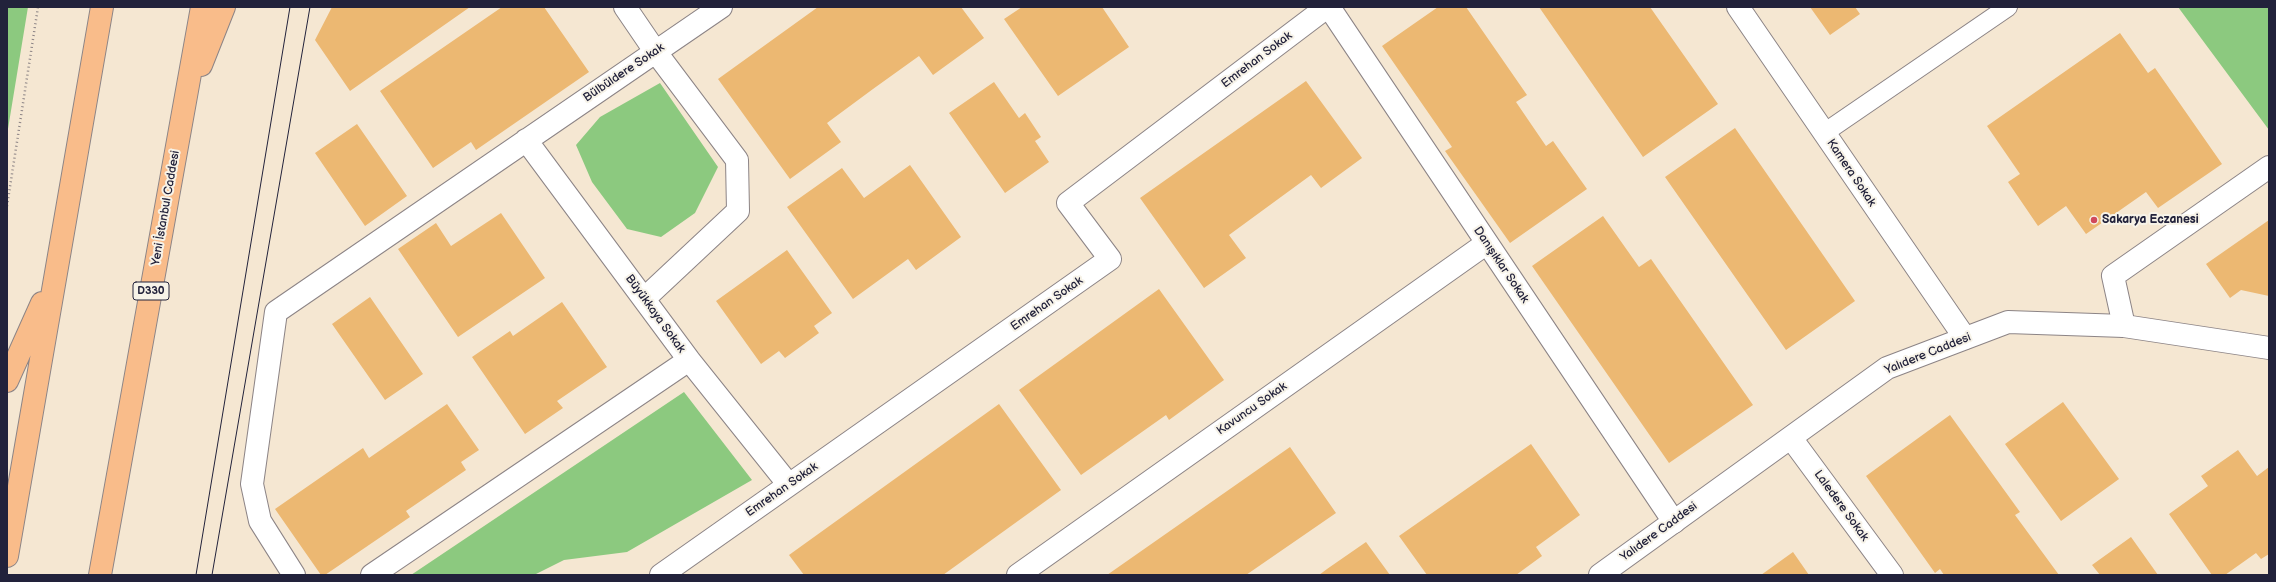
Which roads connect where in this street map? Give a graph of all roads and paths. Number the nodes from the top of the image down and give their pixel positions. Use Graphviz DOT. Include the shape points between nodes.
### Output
graph roads {
  1 [pos="38,7"];
  2 [pos="102,7"];
  3 [pos="202,7"];
  4 [pos="224,7"];
  5 [pos="625,7"];
  6 [pos="721,7"];
  7 [pos="1328,7"];
  8 [pos="1738,7"];
  9 [pos="2008,7"];
  10 [pos="654,51"];
  11 [pos="184,109"];
  12 [pos="1824,133"];
  13 [pos="526,140"];
  14 [pos="2269,167"];
  15 [pos="7,206"];
  16 [pos="1487,243"];
  17 [pos="57,268"];
  18 [pos="644,299"];
  19 [pos="2124,326"];
  20 [pos="1965,338"];
  21 [pos="2269,348"];
  22 [pos="689,360"];
  23 [pos="7,382"];
  24 [pos="1791,438"];
  25 [pos="789,485"];
  26 [pos="1674,522"];
  27 [pos="7,556"];
  28 [pos="100,575"];
  29 [pos="294,575"];
  30 [pos="372,575"];
  31 [pos="661,575"];
  32 [pos="1018,575"];
  33 [pos="1600,575"];
  34 [pos="1892,575"];
  1 -- 15 [label="path"];
  2 -- 17 [label="highway"];
  3 -- 11 [label="highway, Yeni İstanbul Caddesi / D330"];
  4 -- 11 [label="highway"];
  5 -- 10 [label="street"];
  6 -- 10 [label="street, Bülbüldere Sokak"];
  7 -- 16 [label="street, Danışıklar Sokak"];
  7 -- 25 [label="street, Emrehan Sokak" via="1068,203 1110,259"];
  8 -- 12 [label="street, Kamera Sokak"];
  9 -- 12 [label="lane"];
  10 -- 13 [label="street, Bülbüldere Sokak"];
  10 -- 18 [label="street" via="737,160 738,210"];
  11 -- 28 [label="highway, Yeni İstanbul Caddesi / D330"];
  12 -- 20 [label="street, Kamera Sokak"];
  13 -- 18 [label="street, Büyükkaya Sokak"];
  13 -- 29 [label="street, Bülbüldere Sokak" via="276,312 252,484 260,521"];
  14 -- 19 [label="street" via="2113,276"];
  16 -- 26 [label="street, Danışıklar Sokak"];
  16 -- 32 [label="street, Kavuncu Sokak"];
  17 -- 23 [label="highway"];
  17 -- 27 [label="highway"];
  18 -- 22 [label="street, Büyükkaya Sokak"];
  19 -- 20 [label="street, Yalıdere Caddesi" via="2008,322"];
  19 -- 21 [label="street, Yalıdere Caddesi"];
  20 -- 24 [label="street, Yalıdere Caddesi" via="1887,368"];
  22 -- 25 [label="street, Büyükkaya Sokak"];
  22 -- 30 [label="street"];
  24 -- 26 [label="street, Yalıdere Caddesi"];
  24 -- 34 [label="street, Laledere Sokak"];
  25 -- 31 [label="street, Emrehan Sokak"];
  26 -- 33 [label="street, Yalıdere Caddesi"];
}
